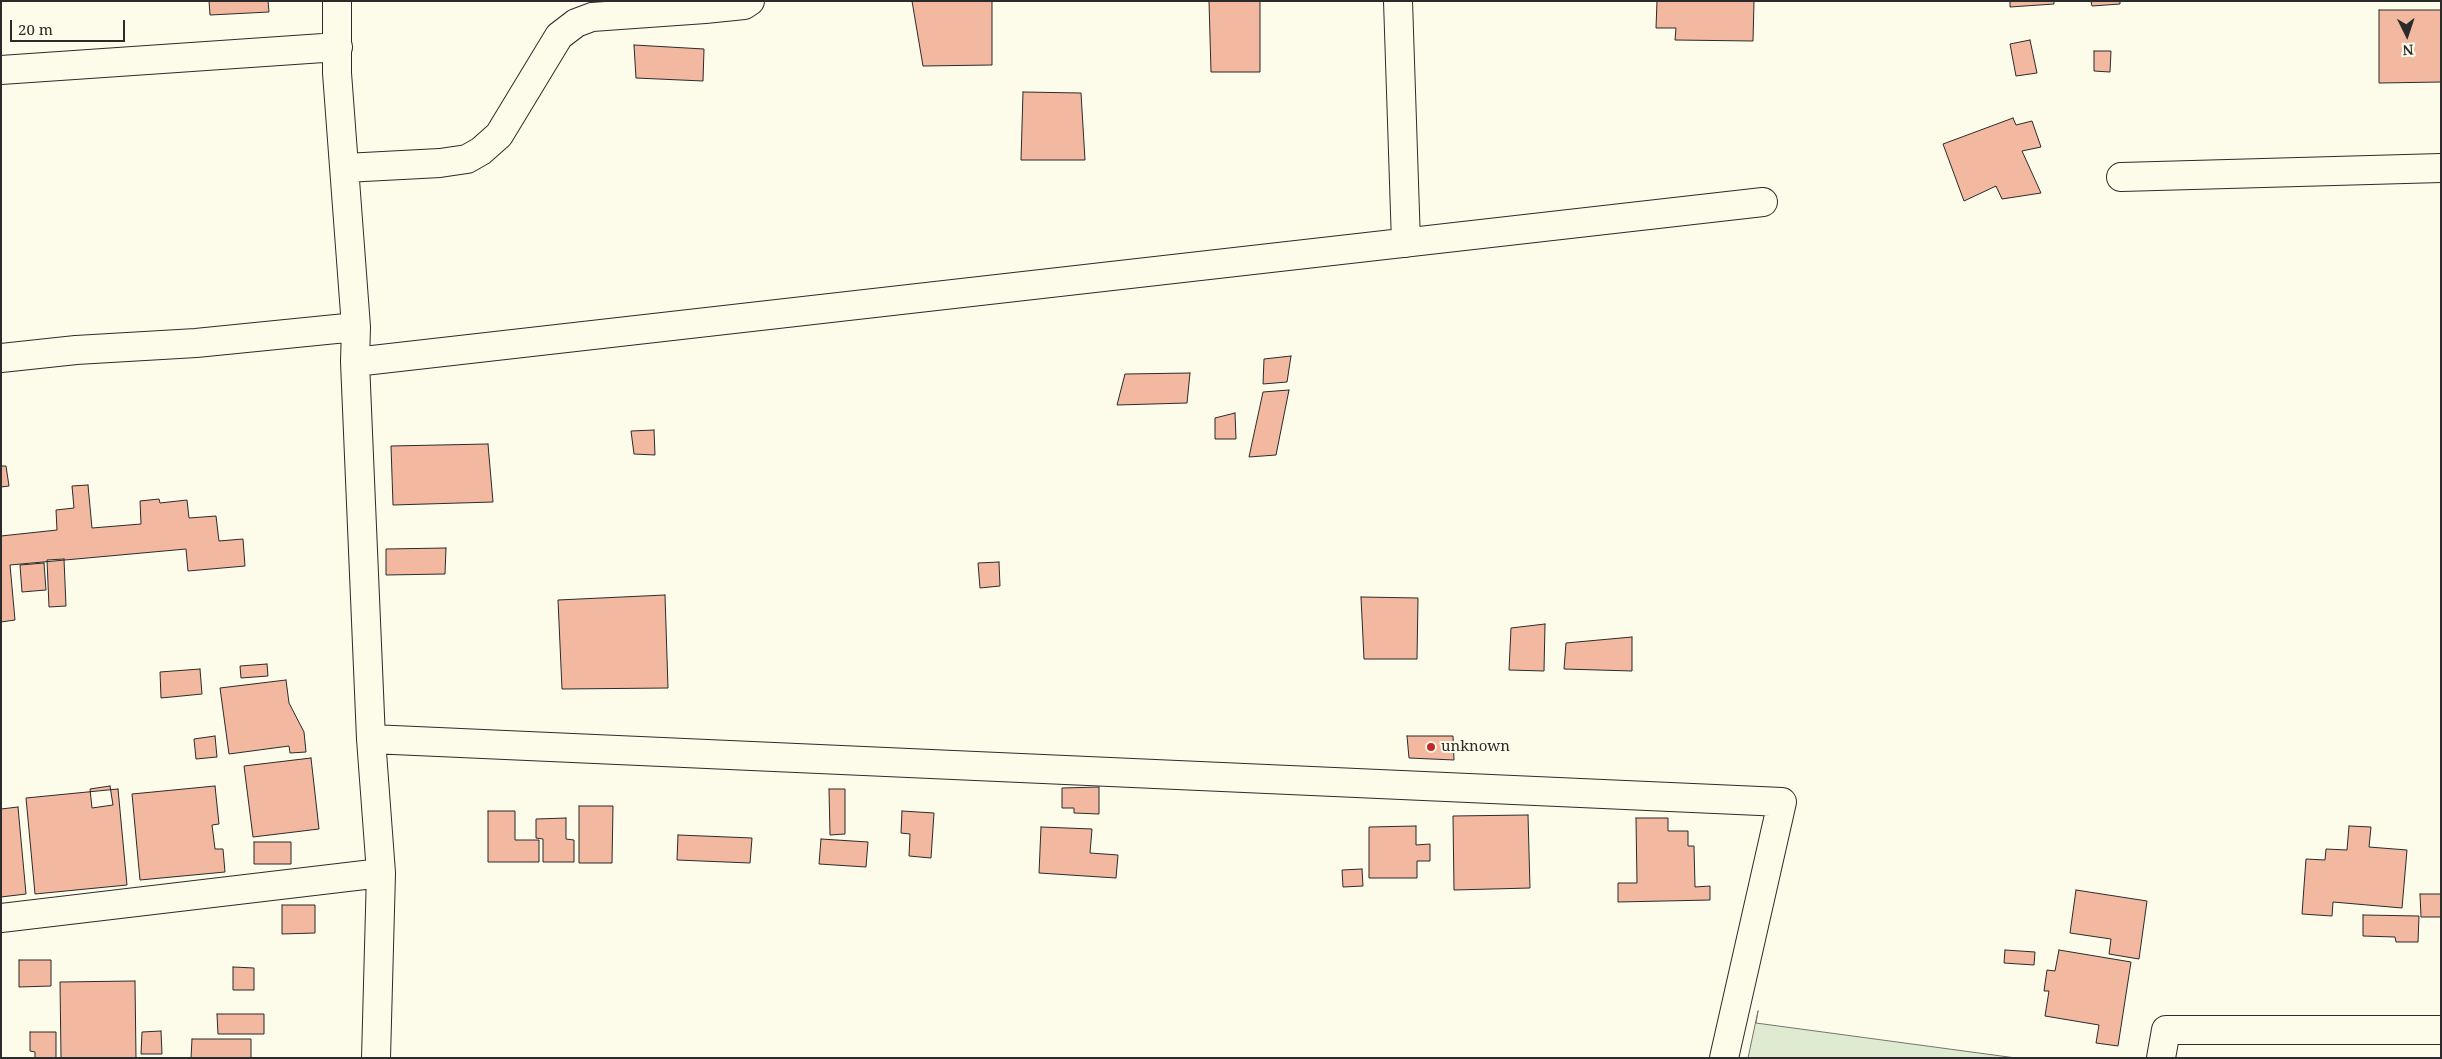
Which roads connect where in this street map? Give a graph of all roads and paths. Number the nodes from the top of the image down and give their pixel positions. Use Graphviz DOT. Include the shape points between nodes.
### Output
graph roads {
  1 [pos="337,1"];
  2 [pos="750,1"];
  3 [pos="1398,1"];
  4 [pos="338,47"];
  5 [pos="1,70"];
  6 [pos="345,168"];
  7 [pos="2441,168"];
  8 [pos="2121,177"];
  9 [pos="1762,202"];
  10 [pos="1406,243"];
  11 [pos="356,327"];
  12 [pos="1,358"];
  13 [pos="355,362"];
  14 [pos="371,740"];
  15 [pos="381,873"];
  16 [pos="1,918"];
  17 [pos="2441,1030"];
  18 [pos="376,1058"];
  19 [pos="1724,1058"];
  20 [pos="2161,1058"];
  1 -- 4 [label="street"];
  2 -- 6 [label="street" via="744,5 705,9 592,17 576,23 560,36 499,135 481,151 466,159 440,163"];
  3 -- 10 [label="street"];
  4 -- 5 [label="street"];
  4 -- 6 [label="street"];
  6 -- 11 [label="street"];
  7 -- 8 [label="street"];
  9 -- 10 [label="street"];
  10 -- 13 [label="street"];
  11 -- 12 [label="street"];
  11 -- 13 [label="street"];
  13 -- 14 [label="street"];
  14 -- 15 [label="street"];
  14 -- 19 [label="street" via="1782,802"];
  15 -- 16 [label="street"];
  15 -- 18 [label="street"];
  17 -- 20 [label="street" via="2166,1030"];
}
